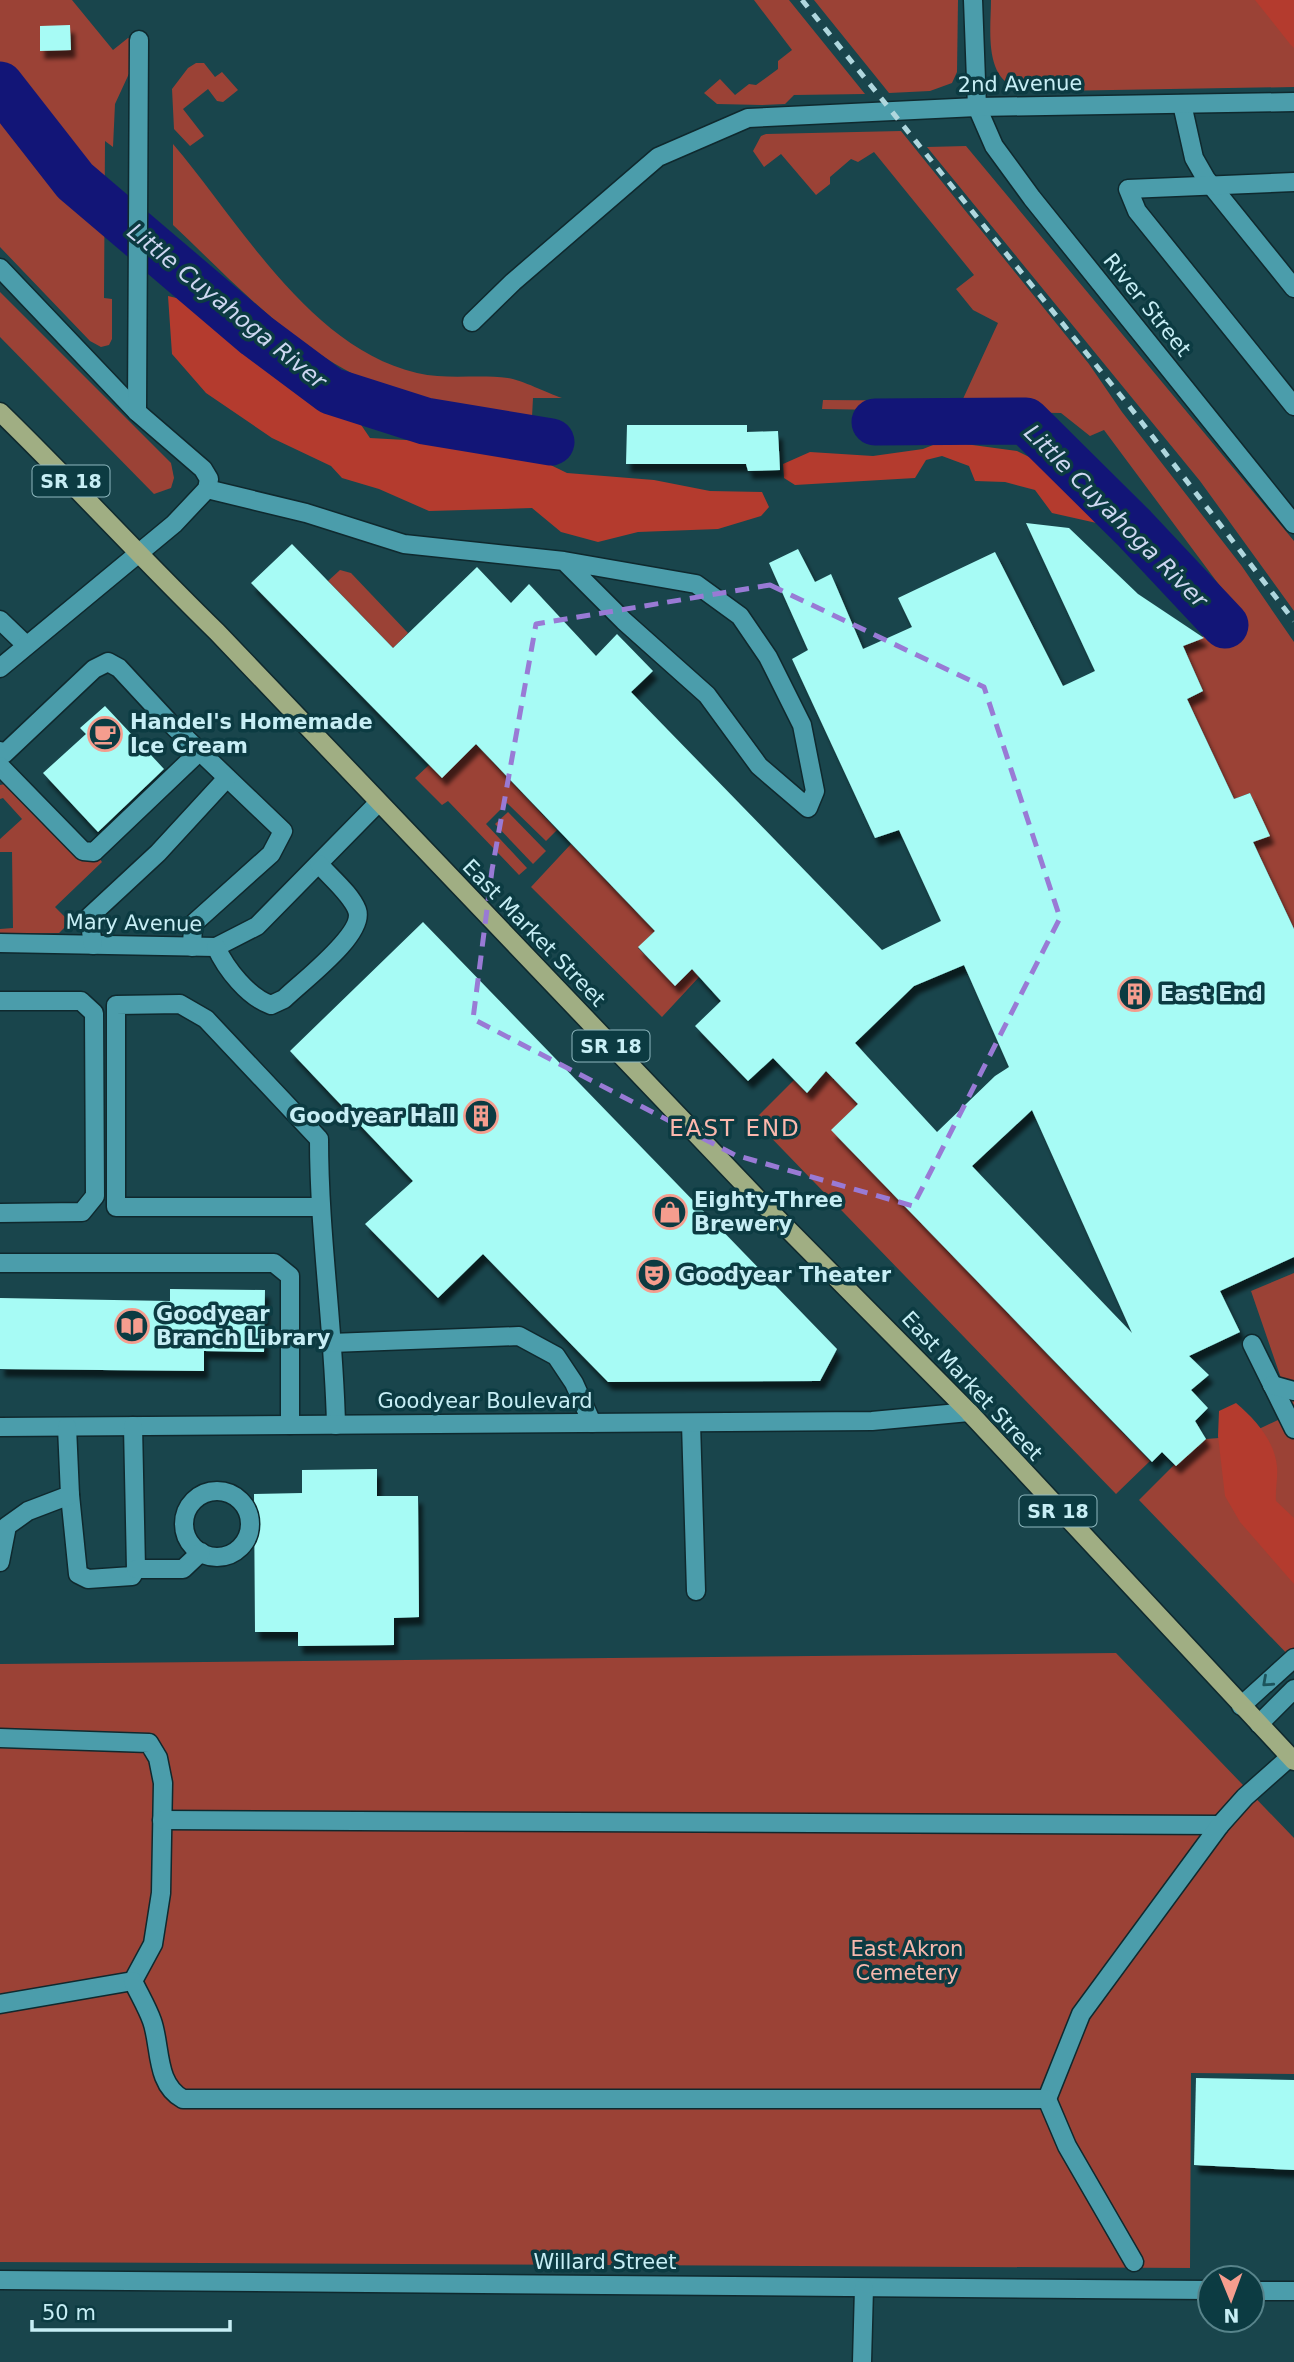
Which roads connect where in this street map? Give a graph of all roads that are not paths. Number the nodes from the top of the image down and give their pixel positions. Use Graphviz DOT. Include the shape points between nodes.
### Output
graph roads {
  1 [pos="973,0"];
  2 [pos="139,40"];
  3 [pos="1294,102"];
  4 [pos="1182,104"];
  5 [pos="977,107"];
  6 [pos="1294,182"];
  7 [pos="1210,184"];
  8 [pos="0,268"];
  9 [pos="1294,288"];
  10 [pos="472,322"];
  11 [pos="1294,406"];
  12 [pos="0,412"];
  13 [pos="137,412"];
  14 [pos="207,489"];
  15 [pos="1294,524"];
  16 [pos="137,554"];
  17 [pos="564,561"];
  18 [pos="0,620"];
  19 [pos="26,645"];
  20 [pos="0,668"];
  21 [pos="200,751"];
  22 [pos="1,757"];
  23 [pos="227,778"];
  24 [pos="379,803"];
  25 [pos="319,864"];
  26 [pos="0,943"];
  27 [pos="93,945"];
  28 [pos="192,947"];
  29 [pos="216,947"];
  30 [pos="0,1001"];
  31 [pos="319,1206"];
  32 [pos="0,1213"];
  33 [pos="0,1263"];
  34 [pos="331,1343"];
  35 [pos="1252,1343"];
  36 [pos="1272,1385"];
  37 [pos="1294,1391"];
  38 [pos="969,1412"];
  39 [pos="592,1423"];
  40 [pos="691,1423"];
  41 [pos="290,1425"];
  42 [pos="336,1425"];
  43 [pos="133,1426"];
  44 [pos="0,1427"];
  45 [pos="67,1427"];
  46 [pos="1294,1429"];
  47 [pos="70,1495"];
  48 [pos="201,1552"];
  49 [pos="0,1562"];
  50 [pos="136,1569"];
  51 [pos="696,1591"];
  52 [pos="1294,1658"];
  53 [pos="1294,1689"];
  54 [pos="1241,1706"];
  55 [pos="1259,1724"];
  56 [pos="0,1738"];
  57 [pos="1292,1759"];
  58 [pos="162,1820"];
  59 [pos="1220,1825"];
  60 [pos="133,1981"];
  61 [pos="0,2004"];
  62 [pos="1047,2099"];
  63 [pos="1134,2262"];
  64 [pos="0,2280"];
  65 [pos="864,2288"];
  66 [pos="1196,2290"];
  67 [pos="1266,2291"];
  68 [pos="1294,2291"];
  69 [pos="862,2362"];
  1 -- 5 [label="street"];
  2 -- 13 [label="street"];
  3 -- 4 [label="street, 2nd Avenue"];
  4 -- 5 [label="street, 2nd Avenue"];
  4 -- 7 [label="street" via="1194,158"];
  5 -- 10 [label="street, 2nd Avenue" via="748,118 658,157"];
  5 -- 15 [label="street, River Street" via="994,146 1032,198"];
  6 -- 7 [label="street"];
  7 -- 9 [label="street"];
  7 -- 11 [label="street" via="1128,189 1137,211"];
  8 -- 13 [label="street"];
  12 -- 16 [label="main road, East Market Street / SR 18"];
  13 -- 14 [label="street" via="203,469 209,479"];
  14 -- 16 [label="street"];
  14 -- 17 [label="street" via="306,513 404,544"];
  16 -- 19 [label="street"];
  16 -- 24 [label="main road, East Market Street / SR 18"];
  17 -- 17 [label="street" via="696,584 740,616 768,657 802,725 815,791 807,808 759,766 707,695"];
  18 -- 19 [label="street"];
  19 -- 20 [label="street"];
  21 -- 22 [label="street" via="108,662 94,669"];
  21 -- 22 [label="street" via="94,852 83,851"];
  21 -- 23 [label="street"];
  23 -- 27 [label="street" via="158,853 89,917"];
  23 -- 28 [label="street" via="283,831 271,854 192,924"];
  24 -- 25 [label="street, Mary Avenue"];
  24 -- 38 [label="main road, East Market Street / SR 18"];
  25 -- 29 [label="street, Mary Avenue" via="257,926"];
  25 -- 29 [label="street" via="356,907 359,918 354,933 284,999 271,1004 258,1000"];
  26 -- 27 [label="street, Mary Avenue"];
  27 -- 28 [label="street, Mary Avenue"];
  28 -- 29 [label="street, Mary Avenue"];
  30 -- 32 [label="street" via="80,1001 94,1013 95,1196 82,1212"];
  31 -- 31 [label="street" via="116,1207 116,1005 180,1004 206,1019 319,1139"];
  31 -- 34 [label="street"];
  33 -- 41 [label="street" via="274,1263 290,1276"];
  34 -- 39 [label="street" via="519,1336 556,1356"];
  34 -- 42 [label="street"];
  35 -- 36 [label="street"];
  36 -- 37 [label="street"];
  36 -- 46 [label="street"];
  38 -- 40 [label="street, Goodyear Boulevard" via="872,1421"];
  38 -- 54 [label="main road, East Market Street / SR 18"];
  39 -- 40 [label="street, Goodyear Boulevard"];
  39 -- 42 [label="street, Goodyear Boulevard"];
  40 -- 51 [label="street"];
  41 -- 42 [label="street, Goodyear Boulevard"];
  41 -- 43 [label="street, Goodyear Boulevard"];
  43 -- 45 [label="street, Goodyear Boulevard"];
  43 -- 50 [label="street"];
  44 -- 45 [label="street, Goodyear Boulevard"];
  45 -- 47 [label="street"];
  47 -- 49 [label="street" via="28,1511 8,1526"];
  47 -- 50 [label="street" via="78,1574 88,1579 126,1578"];
  48 -- 50 [label="street" via="183,1569"];
  52 -- 54 [label="street, one-way"];
  53 -- 55 [label="street"];
  54 -- 55 [label="main road, East Market Street / SR 18"];
  55 -- 57 [label="main road, East Market Street / SR 18"];
  56 -- 58 [label="street" via="149,1743 158,1758 163,1783"];
  57 -- 59 [label="street" via="1245,1797"];
  58 -- 59 [label="street"];
  58 -- 60 [label="street" via="161,1893 153,1944"];
  59 -- 62 [label="street" via="1081,2014"];
  60 -- 61 [label="street"];
  60 -- 62 [label="street" via="152,2022 162,2071 173,2094 183,2099"];
  62 -- 63 [label="street" via="1067,2146"];
  64 -- 65 [label="street, Willard Street"];
  65 -- 66 [label="street, Willard Street"];
  65 -- 69 [label="street"];
  67 -- 68 [label="street"];
}
